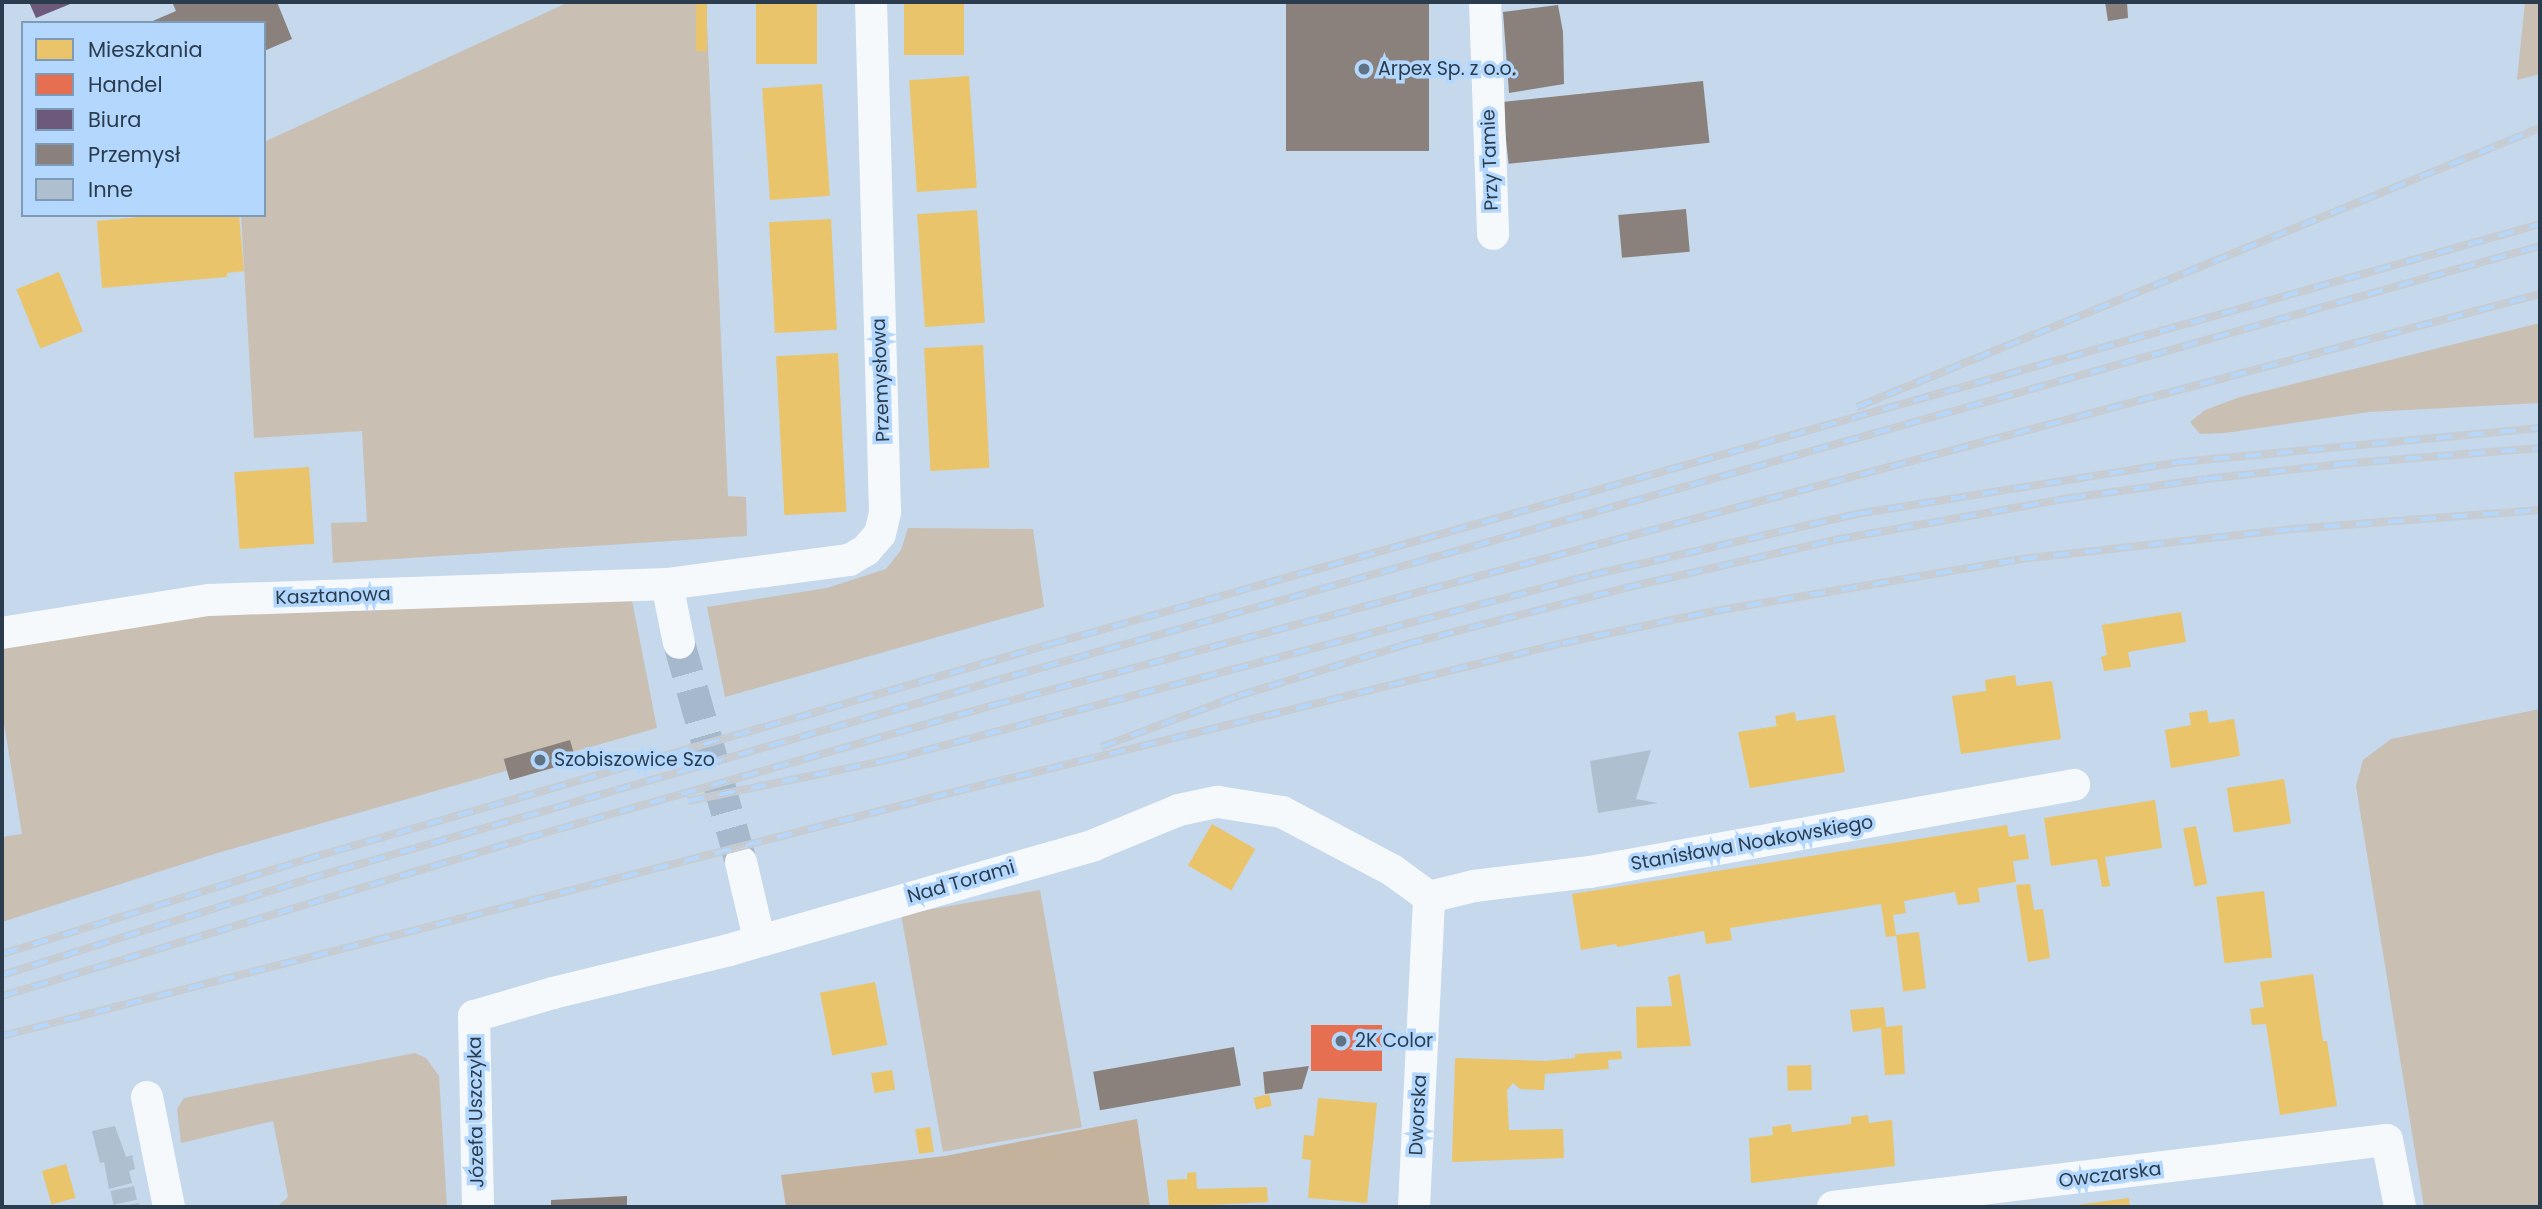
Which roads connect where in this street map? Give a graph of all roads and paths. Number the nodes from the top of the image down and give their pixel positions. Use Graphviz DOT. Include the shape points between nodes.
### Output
graph roads {
  1 [pos="871,2"];
  2 [pos="1485,2"];
  3 [pos="1493,233"];
  4 [pos="667,584"];
  5 [pos="2,634"];
  6 [pos="678,643"];
  7 [pos="2074,785"];
  8 [pos="741,862"];
  9 [pos="1429,897"];
  10 [pos="759,939"];
  11 [pos="474,1016"];
  12 [pos="147,1097"];
  13 [pos="169,1207"];
  14 [pos="478,1207"];
  15 [pos="1414,1207"];
  16 [pos="1833,1207"];
  17 [pos="2400,1207"];
  1 -- 4 [label="street, Przemysłowa" via="885,512 880,534 849,560"];
  2 -- 3 [label="street, Przy Tamie"];
  4 -- 5 [label="street, Kasztanowa" via="209,600"];
  4 -- 6 [label="street"];
  7 -- 9 [label="street, Stanisława Noakowskiego"];
  8 -- 10 [label="street"];
  9 -- 10 [label="street, Nad Torami" via="1392,870 1282,812 1219,802 1179,810 1094,845"];
  9 -- 15 [label="street, Dworska"];
  10 -- 11 [label="street, Nad Torami"];
  11 -- 14 [label="street, Józefa Uszczyka"];
  12 -- 13 [label="street"];
  16 -- 17 [label="street, Owczarska" via="2387,1140"];
}
